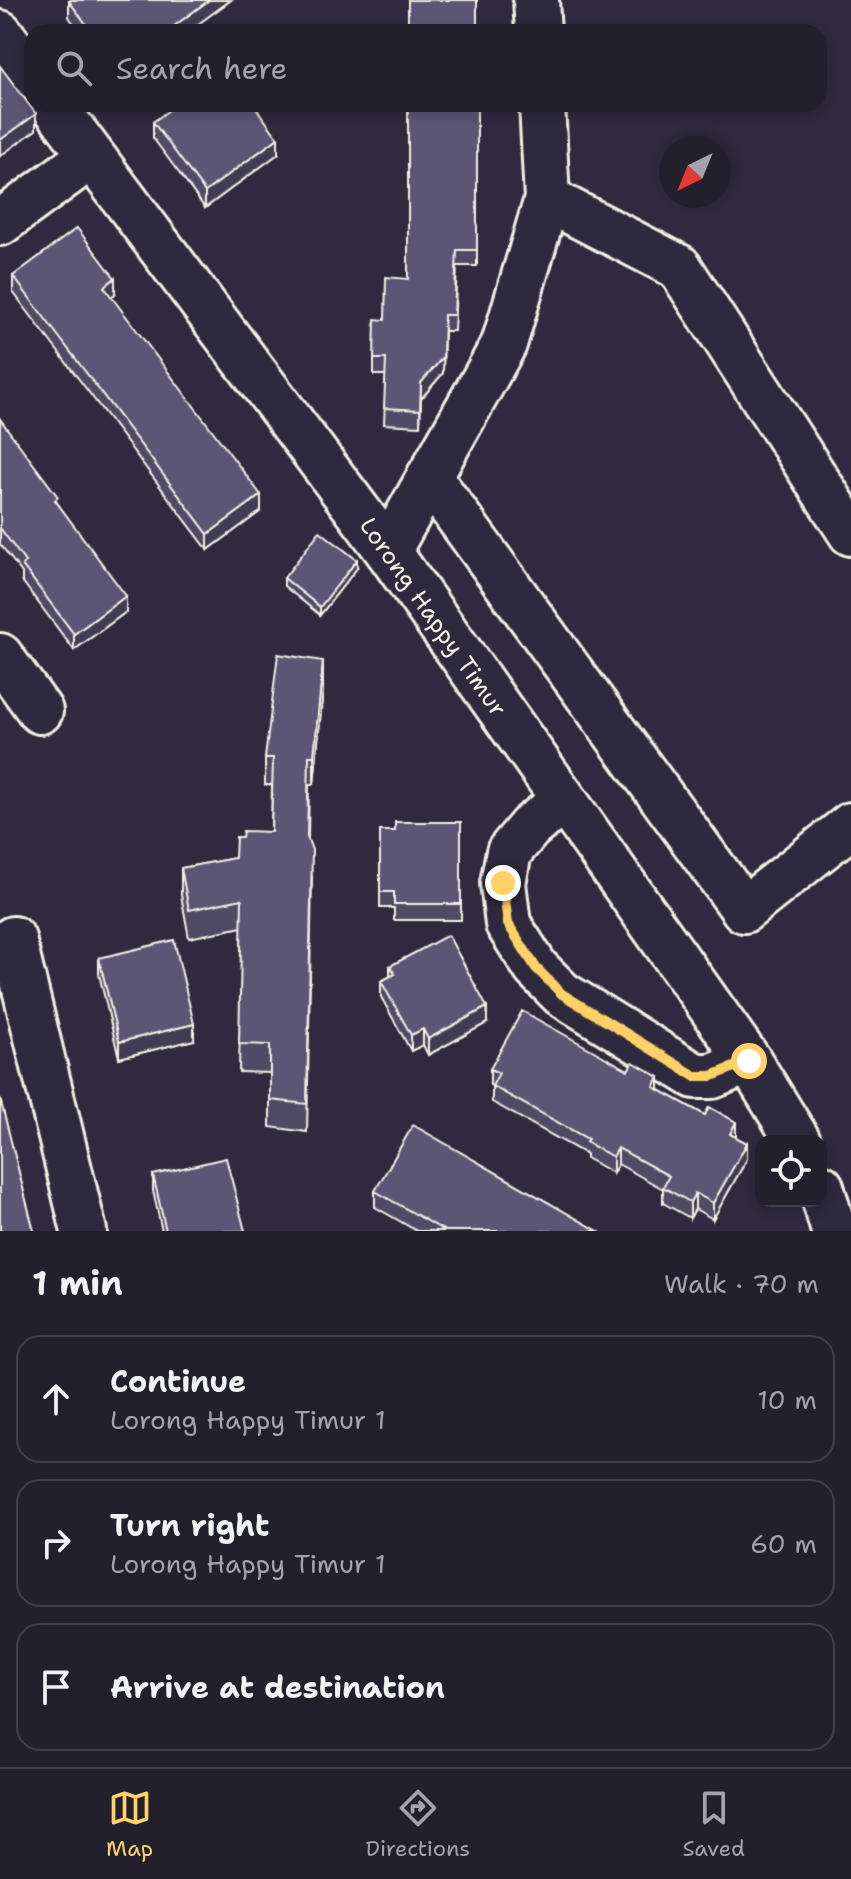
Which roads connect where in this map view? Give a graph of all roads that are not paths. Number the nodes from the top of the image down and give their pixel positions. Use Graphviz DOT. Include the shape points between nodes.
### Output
graph roads {
  1 [pos="536,0"];
  2 [pos="538,24"];
  3 [pos="0,33"];
  4 [pos="24,65"];
  5 [pos="59,112"];
  6 [pos="542,112"];
  7 [pos="91,156"];
  8 [pos="547,199"];
  9 [pos="0,223"];
  10 [pos="429,477"];
  11 [pos="851,533"];
  12 [pos="388,551"];
  13 [pos="0,656"];
  14 [pos="40,711"];
  15 [pos="563,801"];
  16 [pos="851,825"];
  17 [pos="13,939"];
  18 [pos="749,1061"];
  19 [pos="794,1135"];
  20 [pos="827,1207"];
  21 [pos="84,1231"];
  22 [pos="834,1231"];
  1 -- 2 [label="street"];
  3 -- 4 [label="street"];
  5 -- 7 [label="street, Lorong Happy Timur"];
  6 -- 8 [label="street"];
  7 -- 9 [label="street"];
  7 -- 12 [label="street, Lorong Happy Timur"];
  8 -- 10 [label="street" via="504,344"];
  8 -- 11 [label="street" via="679,267"];
  10 -- 12 [label="street"];
  10 -- 16 [label="street" via="744,910"];
  12 -- 15 [label="street, Lorong Happy Timur"];
  13 -- 14 [label="street"];
  15 -- 18 [label="street, Lorong Happy Timur"];
  15 -- 18 [label="street" via="509,852 503,883 508,924 536,968 562,994 695,1076 712,1076"];
  17 -- 21 [label="street"];
  18 -- 19 [label="street, Lorong Happy Timur"];
  20 -- 22 [label="street"];
}
